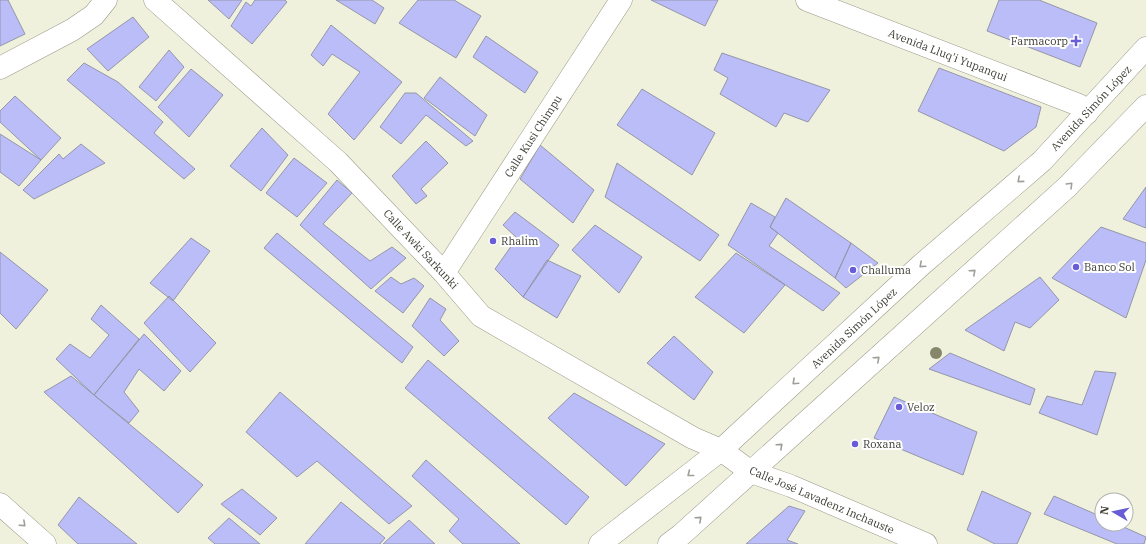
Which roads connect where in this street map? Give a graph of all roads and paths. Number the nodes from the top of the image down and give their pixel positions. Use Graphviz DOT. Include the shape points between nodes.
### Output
graph roads {
  1 [pos="106,0"];
  2 [pos="155,0"];
  3 [pos="621,0"];
  4 [pos="807,0"];
  5 [pos="1146,48"];
  6 [pos="0,68"];
  7 [pos="1146,106"];
  8 [pos="1087,113"];
  9 [pos="444,272"];
  10 [pos="721,450"];
  11 [pos="751,472"];
  12 [pos="0,504"];
  13 [pos="45,544"];
  14 [pos="600,544"];
  15 [pos="669,544"];
  16 [pos="926,544"];
  1 -- 6 [label="street" via="94,15 72,30"];
  2 -- 9 [label="street, Calle Awki Sarkunki" via="338,162"];
  3 -- 9 [label="street, Calle Kusi Chimpu"];
  4 -- 8 [label="street, Avenida Lluq'i Yupanqui" via="1079,105"];
  5 -- 8 [label="street, Avenida Simón López"];
  11 -- 7 [label="street, one-way" via="1067,187"];
  8 -- 10 [label="street, Avenida Simón López, one-way" via="1042,161 920,266"];
  9 -- 10 [label="street, Calle Awki Sarkunki" via="481,316 693,438"];
  10 -- 11 [label="street, Calle José Lavadenz Inchauste"];
  10 -- 14 [label="street, Avenida Simón López, one-way"];
  15 -- 11 [label="street, one-way"];
  11 -- 16 [label="street, Calle José Lavadenz Inchauste" via="791,486"];
  12 -- 13 [label="street, one-way"];
}
